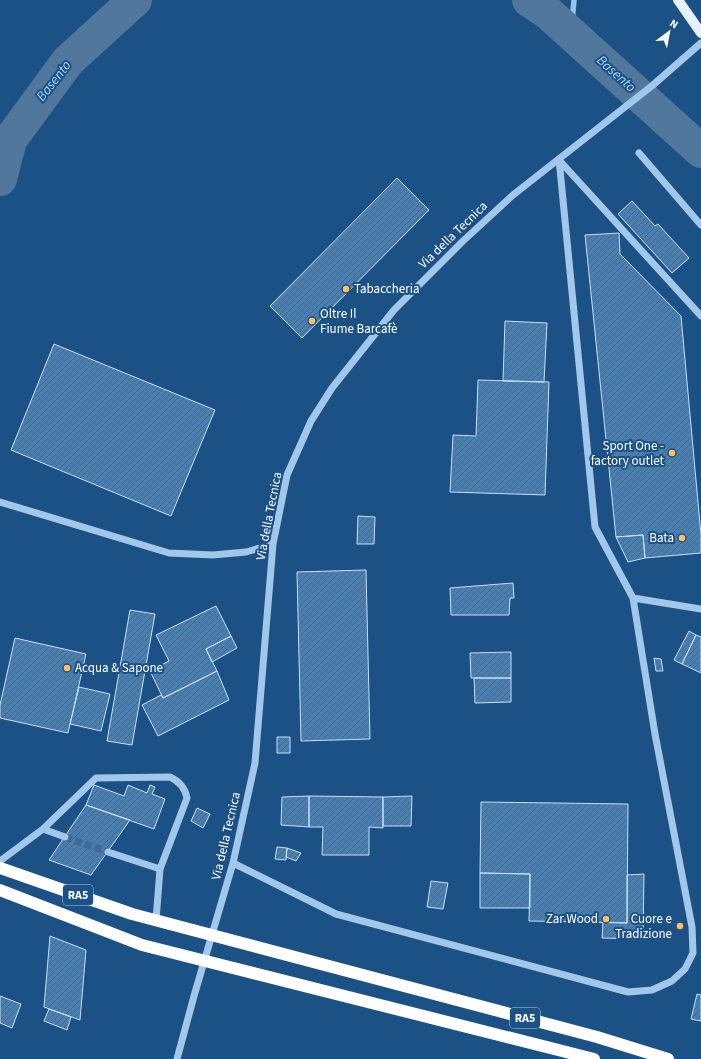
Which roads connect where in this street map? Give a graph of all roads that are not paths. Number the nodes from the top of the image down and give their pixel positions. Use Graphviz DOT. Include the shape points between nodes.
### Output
graph roads {
  1 [pos="678,0"];
  2 [pos="701,33"];
  3 [pos="701,43"];
  4 [pos="639,153"];
  5 [pos="559,159"];
  6 [pos="701,225"];
  7 [pos="701,316"];
  8 [pos="0,502"];
  9 [pos="273,544"];
  10 [pos="633,598"];
  11 [pos="701,609"];
  12 [pos="43,829"];
  13 [pos="65,837"];
  14 [pos="108,852"];
  15 [pos="0,861"];
  16 [pos="233,863"];
  17 [pos="0,868"];
  18 [pos="160,869"];
  19 [pos="0,890"];
  20 [pos="156,920"];
  21 [pos="177,1059"];
  22 [pos="594,1059"];
  23 [pos="668,1059"];
  1 -- 2 [label="main road"];
  3 -- 5 [label="street, Via della Tecnica" via="653,85"];
  4 -- 6 [label="street"];
  5 -- 7 [label="street"];
  5 -- 9 [label="street, Via della Tecnica" via="513,195 394,310 332,388 311,421 287,475"];
  5 -- 10 [label="street" via="595,527"];
  8 -- 9 [label="street" via="169,553 213,555 246,552"];
  9 -- 16 [label="street, Via della Tecnica" via="255,763"];
  10 -- 11 [label="street"];
  10 -- 16 [label="street" via="655,734 692,928 693,953 685,969 672,981 652,990 628,992 336,914"];
  12 -- 13 [label="street"];
  12 -- 15 [label="street"];
  12 -- 18 [label="street" via="96,778 170,776 182,786 187,798"];
  14 -- 18 [label="street"];
  16 -- 21 [label="street, Via della Tecnica"];
  17 -- 20 [label="highway, RA5"];
  18 -- 20 [label="street"];
  19 -- 22 [label="highway, RA5" via="142,945"];
  20 -- 23 [label="highway, RA5" via="597,1037"];
}
